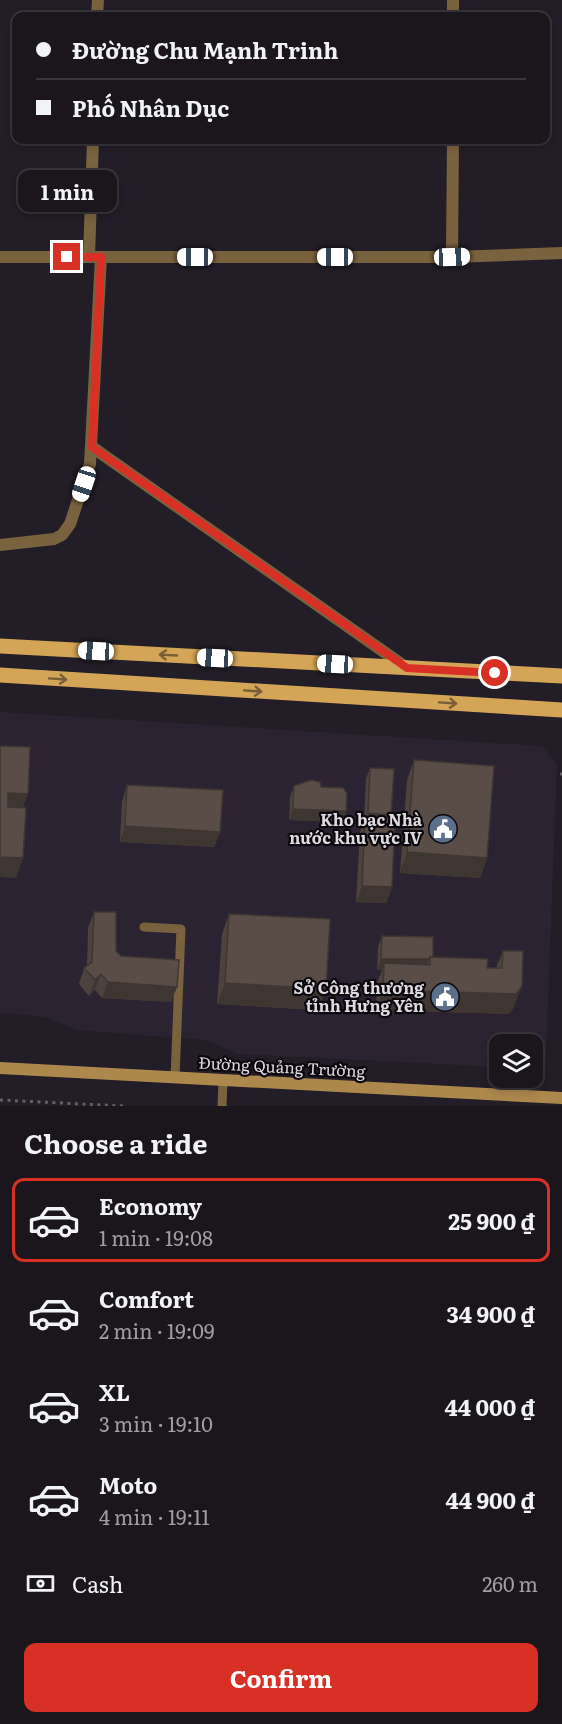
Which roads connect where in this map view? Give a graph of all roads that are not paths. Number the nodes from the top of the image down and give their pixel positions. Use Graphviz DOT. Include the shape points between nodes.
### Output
graph roads {
  1 [pos="93,144"];
  2 [pos="453,144"];
  3 [pos="562,253"];
  4 [pos="0,257"];
  5 [pos="95,257"];
  6 [pos="452,257"];
  7 [pos="92,447"];
  8 [pos="0,545"];
  9 [pos="0,646"];
  10 [pos="407,668"];
  11 [pos="0,675"];
  12 [pos="562,676"];
  13 [pos="562,710"];
  14 [pos="144,927"];
  15 [pos="0,1068"];
  16 [pos="175,1077"];
  17 [pos="223,1081"];
  18 [pos="562,1098"];
  19 [pos="222,1106"];
  1 -- 5 [label="street"];
  2 -- 6 [label="street"];
  3 -- 6 [label="street"];
  4 -- 5 [label="street"];
  5 -- 6 [label="street"];
  5 -- 7 [label="street"];
  7 -- 8 [label="street" via="70,524 62,535"];
  7 -- 10 [label="street"];
  10 -- 9 [label="main road, one-way"];
  10 -- 12 [label="main road"];
  11 -- 13 [label="main road, one-way"];
  14 -- 16 [label="lane" via="181,929"];
  15 -- 16 [label="street, Đường Quảng Trường"];
  16 -- 17 [label="street, Đường Quảng Trường"];
  17 -- 18 [label="street, Đường Quảng Trường"];
  17 -- 19 [label="lane"];
}
